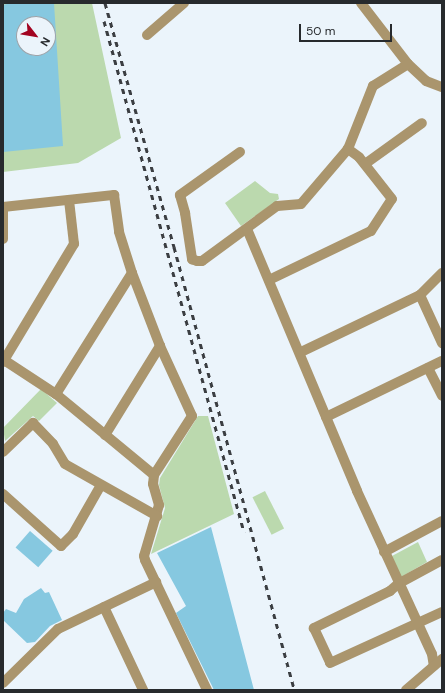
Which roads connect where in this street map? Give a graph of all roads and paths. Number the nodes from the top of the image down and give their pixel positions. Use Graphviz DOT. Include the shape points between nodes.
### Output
graph roads {
  1 [pos="184,3"];
  2 [pos="361,3"];
  3 [pos="147,35"];
  4 [pos="408,64"];
  5 [pos="442,87"];
  6 [pos="422,123"];
  7 [pos="348,149"];
  8 [pos="240,152"];
  9 [pos="365,164"];
  10 [pos="69,200"];
  11 [pos="3,207"];
  12 [pos="247,229"];
  13 [pos="3,239"];
  14 [pos="132,273"];
  15 [pos="442,273"];
  16 [pos="269,280"];
  17 [pos="420,294"];
  18 [pos="442,343"];
  19 [pos="160,346"];
  20 [pos="301,352"];
  21 [pos="3,361"];
  22 [pos="442,361"];
  23 [pos="428,368"];
  24 [pos="56,394"];
  25 [pos="442,396"];
  26 [pos="326,417"];
  27 [pos="105,435"];
  28 [pos="3,452"];
  29 [pos="154,475"];
  30 [pos="101,485"];
  31 [pos="3,494"];
  32 [pos="157,516"];
  33 [pos="442,521"];
  34 [pos="384,552"];
  35 [pos="442,560"];
  36 [pos="156,582"];
  37 [pos="398,584"];
  38 [pos="104,607"];
  39 [pos="442,612"];
  40 [pos="416,623"];
  41 [pos="442,659"];
  42 [pos="434,666"];
  43 [pos="3,683"];
  44 [pos="143,690"];
  45 [pos="207,690"];
  46 [pos="406,690"];
  1 -- 3 [label="street"];
  2 -- 4 [label="street"];
  4 -- 5 [label="street" via="426,82"];
  4 -- 7 [label="street" via="373,86"];
  6 -- 9 [label="street"];
  7 -- 9 [label="street"];
  7 -- 12 [label="street" via="301,204 277,206"];
  8 -- 12 [label="street" via="180,195 192,259 202,262"];
  9 -- 16 [label="street" via="392,198 371,231"];
  10 -- 11 [label="street"];
  10 -- 14 [label="street" via="114,195 119,232"];
  10 -- 21 [label="street" via="74,244"];
  11 -- 13 [label="street"];
  12 -- 16 [label="street"];
  14 -- 19 [label="street"];
  14 -- 24 [label="street"];
  15 -- 17 [label="street"];
  16 -- 20 [label="street"];
  17 -- 18 [label="street"];
  17 -- 20 [label="street"];
  19 -- 27 [label="street"];
  19 -- 29 [label="street" via="192,416"];
  20 -- 26 [label="street"];
  21 -- 24 [label="street"];
  22 -- 23 [label="street"];
  23 -- 25 [label="street"];
  23 -- 26 [label="street"];
  24 -- 27 [label="street"];
  26 -- 34 [label="street"];
  27 -- 29 [label="street"];
  28 -- 30 [label="street" via="33,423 53,444 65,464"];
  29 -- 32 [label="street" via="153,484 159,505"];
  30 -- 31 [label="street" via="74,534 61,546"];
  30 -- 32 [label="street"];
  32 -- 36 [label="street" via="144,556"];
  33 -- 34 [label="street"];
  34 -- 37 [label="street"];
  35 -- 37 [label="street"];
  36 -- 38 [label="street"];
  36 -- 45 [label="street"];
  37 -- 40 [label="street"];
  37 -- 40 [label="street" via="390,591 314,628 330,663"];
  38 -- 43 [label="street" via="53,632"];
  38 -- 44 [label="street"];
  39 -- 40 [label="street"];
  40 -- 42 [label="street" via="432,654"];
  41 -- 42 [label="street"];
  42 -- 46 [label="street"];
}
